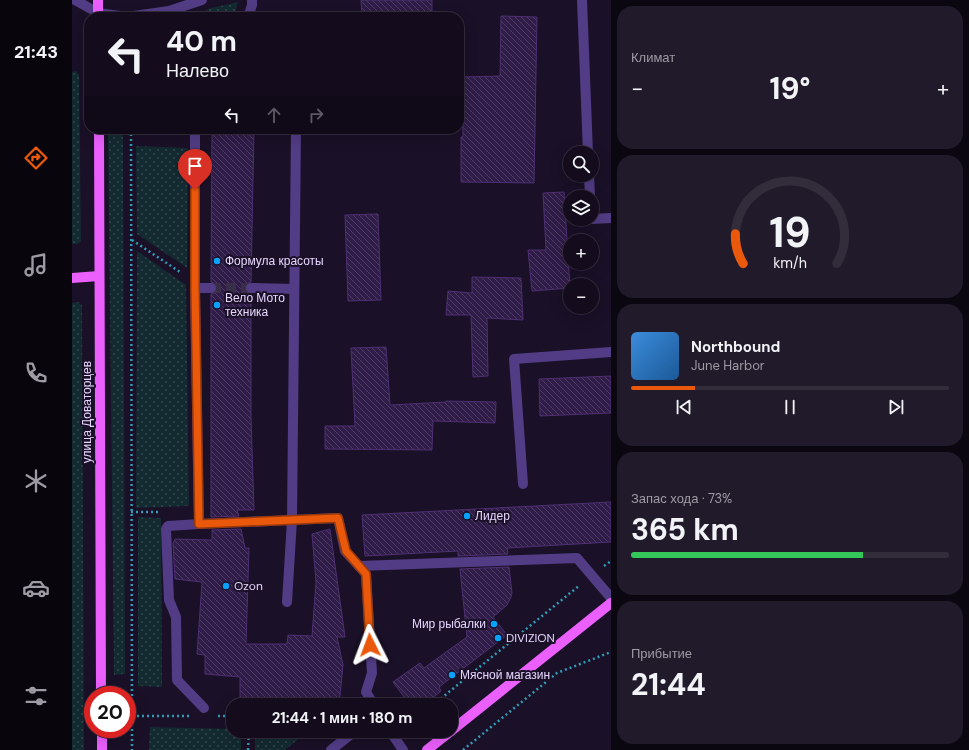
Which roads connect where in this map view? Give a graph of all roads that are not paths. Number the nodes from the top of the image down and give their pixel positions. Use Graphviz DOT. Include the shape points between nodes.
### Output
graph roads {
  1 [pos="75,0"];
  2 [pos="98,0"];
  3 [pos="203,0"];
  4 [pos="252,0"];
  5 [pos="582,0"];
  6 [pos="93,12"];
  7 [pos="98,12"];
  8 [pos="162,12"];
  9 [pos="178,12"];
  10 [pos="250,12"];
  11 [pos="99,134"];
  12 [pos="195,134"];
  13 [pos="296,134"];
  14 [pos="588,146"];
  15 [pos="611,218"];
  16 [pos="599,219"];
  17 [pos="99,276"];
  18 [pos="72,278"];
  19 [pos="195,285"];
  20 [pos="211,288"];
  21 [pos="251,288"];
  22 [pos="294,289"];
  23 [pos="611,352"];
  24 [pos="523,484"];
  25 [pos="292,520"];
  26 [pos="199,524"];
  27 [pos="359,566"];
  28 [pos="611,598"];
  29 [pos="287,602"];
  30 [pos="611,603"];
  31 [pos="101,686"];
  32 [pos="370,698"];
  33 [pos="204,708"];
  34 [pos="458,725"];
  35 [pos="102,738"];
  36 [pos="346,738"];
  37 [pos="395,738"];
  38 [pos="442,738"];
  39 [pos="102,750"];
  40 [pos="331,750"];
  41 [pos="403,750"];
  42 [pos="427,750"];
  1 -- 6 [label="street"];
  2 -- 7 [label="main road"];
  3 -- 8 [label="street"];
  3 -- 9 [label="street"];
  4 -- 10 [label="street"];
  5 -- 14 [label="street"];
  11 -- 17 [label="main road, улица Доваторцев"];
  12 -- 19 [label="street"];
  13 -- 22 [label="street"];
  15 -- 16 [label="street"];
  17 -- 18 [label="main road"];
  17 -- 31 [label="main road, улица Доваторцев"];
  19 -- 20 [label="street"];
  19 -- 26 [label="street"];
  21 -- 22 [label="street"];
  22 -- 25 [label="street"];
  23 -- 24 [label="street" via="514,359"];
  25 -- 26 [label="street"];
  25 -- 27 [label="street" via="338,518 346,551"];
  25 -- 29 [label="street"];
  26 -- 33 [label="street" via="168,526 166,529 169,600 176,618 176,680"];
  27 -- 28 [label="street" via="577,558"];
  27 -- 32 [label="street" via="366,574 372,673 366,692"];
  30 -- 34 [label="main road"];
  35 -- 39 [label="main road"];
  36 -- 40 [label="street"];
  37 -- 41 [label="street"];
  38 -- 42 [label="main road"];
}
